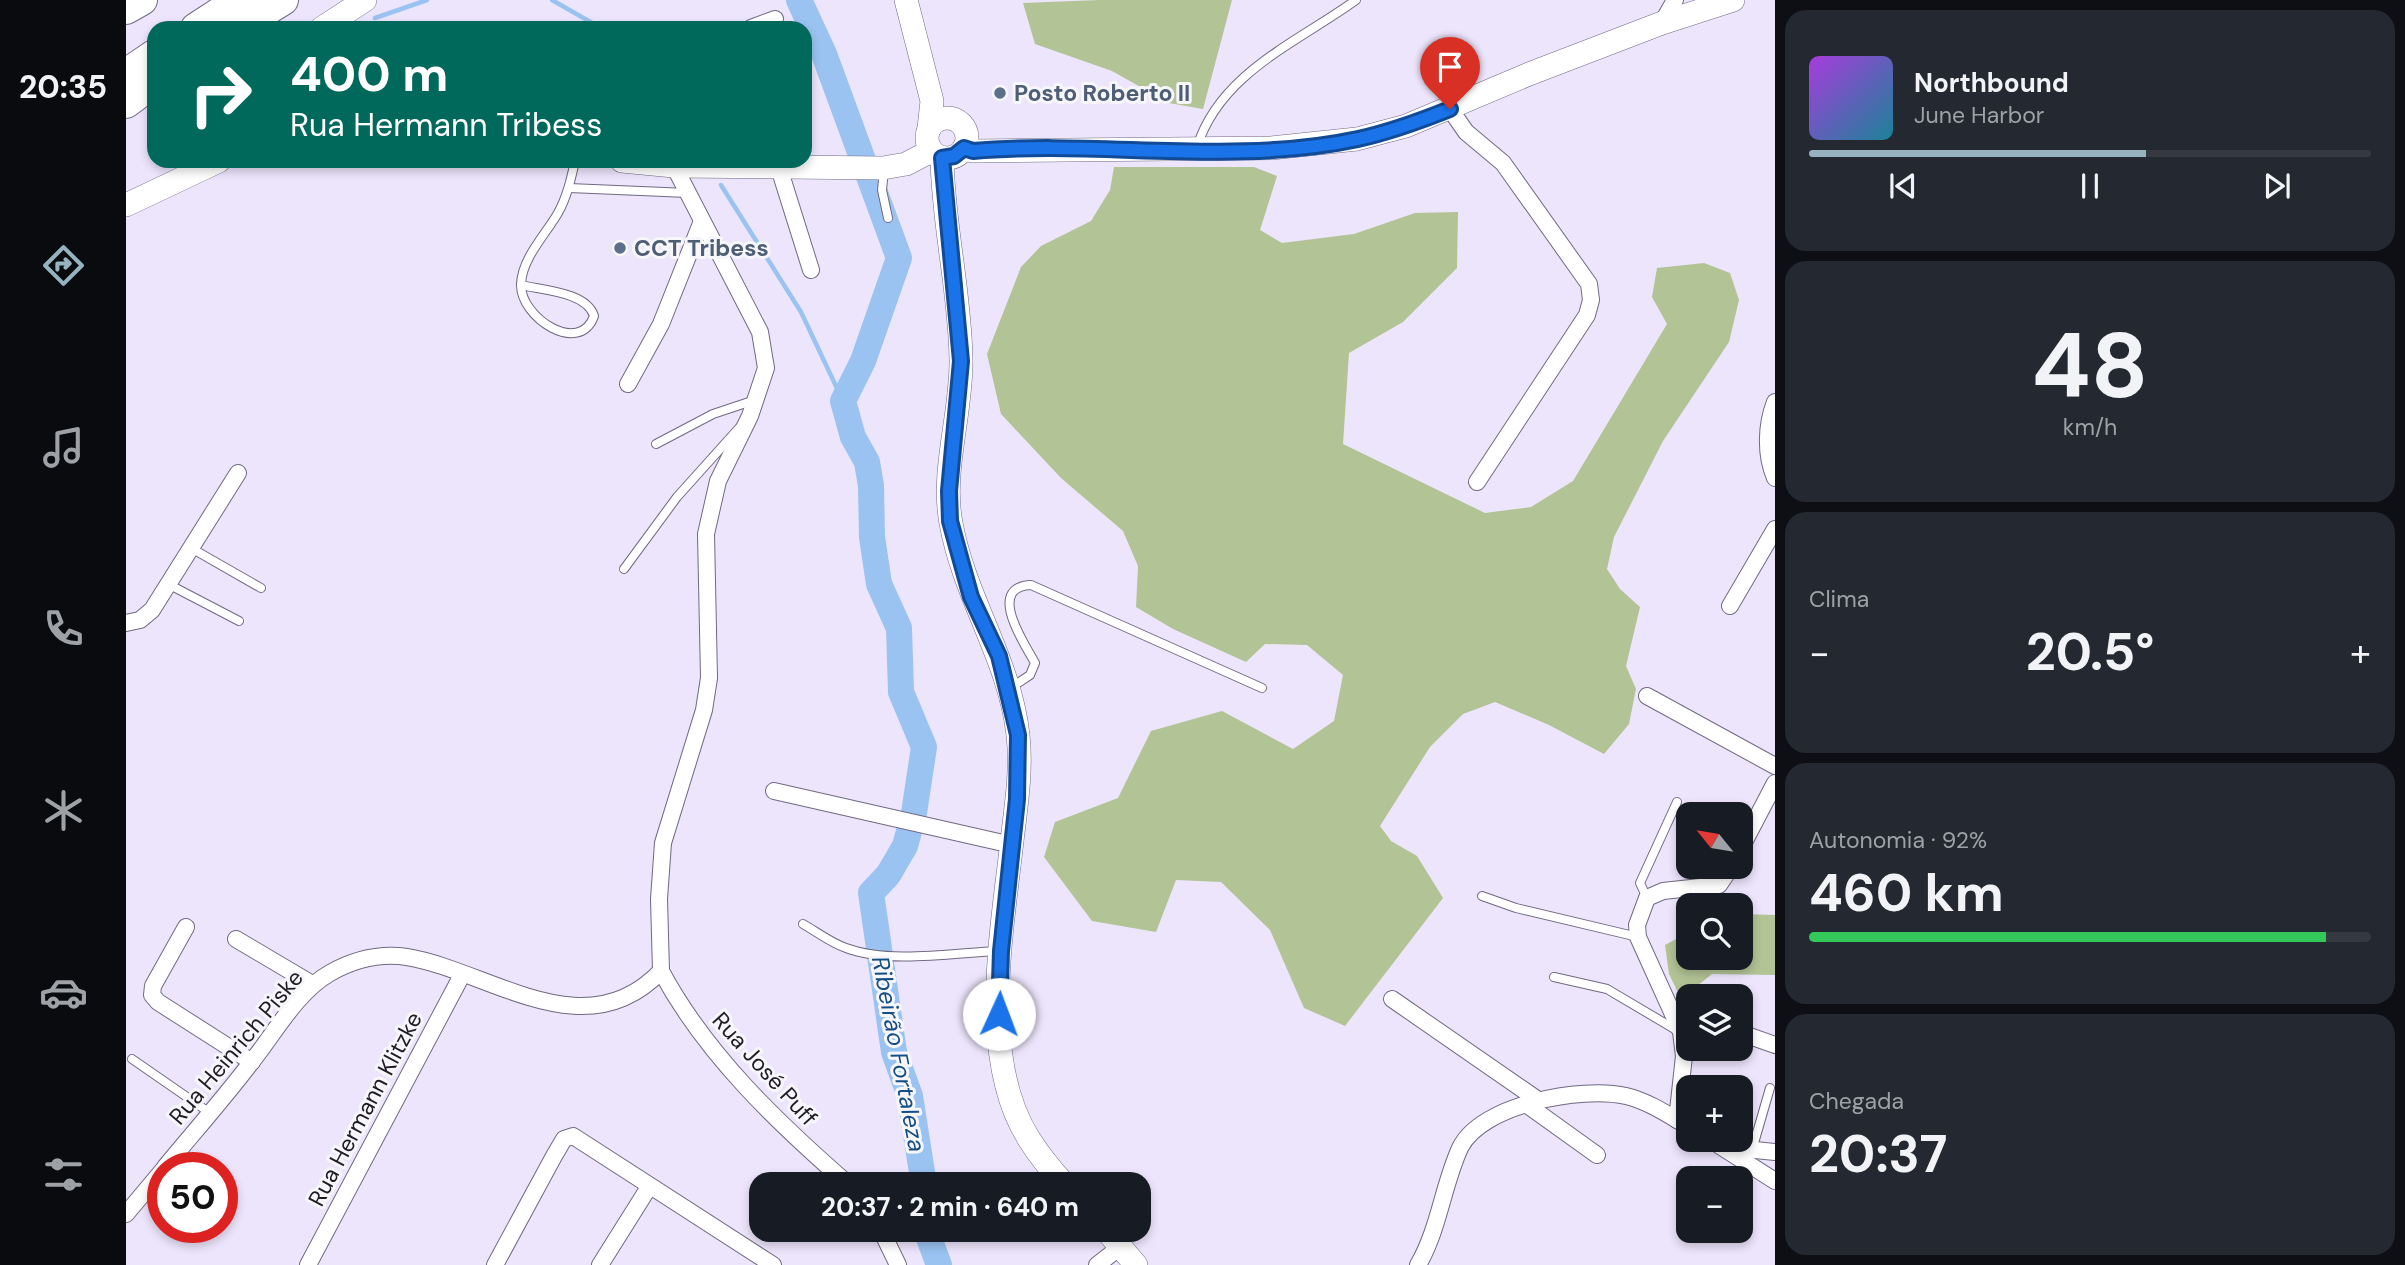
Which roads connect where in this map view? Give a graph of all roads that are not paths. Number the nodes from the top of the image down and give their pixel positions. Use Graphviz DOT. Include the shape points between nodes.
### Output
graph roads {
  1 [pos="142,0"];
  2 [pos="239,0"];
  3 [pos="283,0"];
  4 [pos="365,0"];
  5 [pos="906,0"];
  6 [pos="1356,0"];
  7 [pos="1675,0"];
  8 [pos="1733,0"];
  9 [pos="126,9"];
  10 [pos="775,19"];
  11 [pos="207,21"];
  12 [pos="248,21"];
  13 [pos="333,21"];
  14 [pos="770,21"];
  15 [pos="1662,23"];
  16 [pos="147,60"];
  17 [pos="126,74"];
  18 [pos="147,87"];
  19 [pos="932,101"];
  20 [pos="126,103"];
  21 [pos="1450,109"];
  22 [pos="960,133"];
  23 [pos="934,146"];
  24 [pos="1196,150"];
  25 [pos="178,168"];
  26 [pos="203,168"];
  27 [pos="573,168"];
  28 [pos="675,168"];
  29 [pos="779,168"];
  30 [pos="883,168"];
  31 [pos="165,185"];
  32 [pos="569,188"];
  33 [pos="688,193"];
  34 [pos="126,205"];
  35 [pos="888,218"];
  36 [pos="702,221"];
  37 [pos="811,271"];
  38 [pos="521,285"];
  39 [pos="628,384"];
  40 [pos="755,400"];
  41 [pos="1775,402"];
  42 [pos="750,416"];
  43 [pos="656,444"];
  44 [pos="238,473"];
  45 [pos="1775,478"];
  46 [pos="1477,482"];
  47 [pos="1775,529"];
  48 [pos="191,548"];
  49 [pos="624,569"];
  50 [pos="168,584"];
  51 [pos="261,588"];
  52 [pos="1730,606"];
  53 [pos="239,621"];
  54 [pos="126,623"];
  55 [pos="1262,688"];
  56 [pos="1009,689"];
  57 [pos="1647,696"];
  58 [pos="1775,766"];
  59 [pos="1775,783"];
  60 [pos="774,791"];
  61 [pos="1676,804"];
  62 [pos="1754,823"];
  63 [pos="1012,845"];
  64 [pos="1723,879"];
  65 [pos="1482,896"];
  66 [pos="1647,898"];
  67 [pos="803,924"];
  68 [pos="186,927"];
  69 [pos="1638,937"];
  70 [pos="236,939"];
  71 [pos="1001,951"];
  72 [pos="660,971"];
  73 [pos="463,975"];
  74 [pos="1553,977"];
  75 [pos="312,984"];
  76 [pos="1392,999"];
  77 [pos="1676,1022"];
  78 [pos="1676,1035"];
  79 [pos="1753,1037"];
  80 [pos="1775,1045"];
  81 [pos="132,1059"];
  82 [pos="252,1062"];
  83 [pos="1770,1088"];
  84 [pos="1532,1102"];
  85 [pos="210,1113"];
  86 [pos="1676,1121"];
  87 [pos="1753,1147"];
  88 [pos="1753,1150"];
  89 [pos="178,1152"];
  90 [pos="1729,1152"];
  91 [pos="1775,1152"];
  92 [pos="1597,1155"];
  93 [pos="834,1172"];
  94 [pos="1055,1172"];
  95 [pos="1775,1181"];
  96 [pos="649,1187"];
  97 [pos="147,1189"];
  98 [pos="126,1214"];
  99 [pos="886,1242"];
  100 [pos="1111,1242"];
  101 [pos="1116,1242"];
  102 [pos="309,1265"];
  103 [pos="495,1265"];
  104 [pos="600,1265"];
  105 [pos="773,1265"];
  106 [pos="895,1265"];
  107 [pos="1097,1265"];
  108 [pos="1136,1265"];
  109 [pos="1418,1265"];
  1 -- 9 [label="highway"];
  2 -- 11 [label="highway"];
  3 -- 12 [label="highway"];
  4 -- 13 [label="main road"];
  5 -- 19 [label="main road"];
  6 -- 24 [label="lane" via="1240,81 1210,117"];
  7 -- 15 [label="street"];
  8 -- 15 [label="main road"];
  10 -- 14 [label="street"];
  15 -- 21 [label="main road"];
  16 -- 17 [label="highway"];
  18 -- 20 [label="highway"];
  19 -- 22 [label="main road"];
  19 -- 23 [label="main road"];
  21 -- 24 [label="main road" via="1357,139"];
  21 -- 46 [label="street" via="1466,132 1503,163 1589,284 1591,300 1587,315"];
  22 -- 23 [label="main road" via="954,156"];
  22 -- 23 [label="main road" via="940,120"];
  22 -- 24 [label="main road" via="989,150"];
  23 -- 30 [label="main road" via="906,164"];
  23 -- 56 [label="main road" via="961,361 950,521 971,597"];
  25 -- 31 [label="main road"];
  26 -- 31 [label="main road"];
  27 -- 32 [label="lane"];
  28 -- 33 [label="street"];
  29 -- 30 [label="main road"];
  29 -- 37 [label="street"];
  30 -- 35 [label="lane"];
  31 -- 34 [label="main road"];
  32 -- 33 [label="lane"];
  32 -- 38 [label="lane"];
  33 -- 36 [label="street"];
  36 -- 39 [label="street" via="660,324"];
  36 -- 40 [label="street" via="760,332 766,368"];
  38 -- 38 [label="lane" via="586,304 594,316 590,327 569,333 547,326 533,315"];
  40 -- 42 [label="street"];
  40 -- 43 [label="lane" via="713,414"];
  41 -- 45 [label="street" via="1768,421"];
  42 -- 49 [label="lane" via="677,497"];
  42 -- 72 [label="street" via="718,481 706,534 709,678 704,710 663,843"];
  44 -- 48 [label="street"];
  47 -- 52 [label="street"];
  48 -- 50 [label="street"];
  48 -- 51 [label="lane"];
  50 -- 53 [label="lane"];
  50 -- 54 [label="street" via="152,610 140,620"];
  55 -- 56 [label="lane" via="1031,584 1011,592 1008,601 1015,626 1035,663 1030,676"];
  56 -- 63 [label="main road" via="1019,768"];
  57 -- 58 [label="street"];
  59 -- 62 [label="street"];
  60 -- 63 [label="street"];
  61 -- 66 [label="lane" via="1640,883"];
  63 -- 71 [label="main road"];
  64 -- 66 [label="street" via="1719,885 1663,891"];
  65 -- 69 [label="lane"];
  66 -- 69 [label="street" via="1637,925"];
  67 -- 71 [label="lane" via="858,951 901,956"];
  68 -- 82 [label="street" via="152,995"];
  69 -- 77 [label="street"];
  70 -- 75 [label="street"];
  71 -- 94 [label="main road" via="998,1035 1011,1100 1028,1138"];
  72 -- 73 [label="street, Rua Heinrich Piske" via="644,989 604,1004 539,1002"];
  72 -- 93 [label="street, Rua José Puff" via="681,1009 778,1123"];
  73 -- 75 [label="street, Rua Heinrich Piske" via="406,957 364,958"];
  73 -- 102 [label="street, Rua Hermann Klitzke"];
  74 -- 78 [label="lane" via="1607,989"];
  75 -- 82 [label="street, Rua Heinrich Piske"];
  76 -- 84 [label="street"];
  79 -- 80 [label="street"];
  81 -- 85 [label="lane"];
  82 -- 85 [label="street, Rua Heinrich Piske"];
  83 -- 87 [label="lane"];
  84 -- 86 [label="street" via="1623,1095"];
  84 -- 92 [label="street"];
  84 -- 109 [label="street" via="1478,1126 1461,1147"];
  85 -- 89 [label="street, Rua Heinrich Piske"];
  88 -- 91 [label="street"];
  90 -- 95 [label="street"];
  96 -- 103 [label="street" via="584,1141 573,1136 564,1139"];
  96 -- 104 [label="street"];
  96 -- 105 [label="street"];
  97 -- 98 [label="street, Rua Heinrich Piske"];
  99 -- 106 [label="street"];
  100 -- 107 [label="street"];
  101 -- 108 [label="main road"];
}
